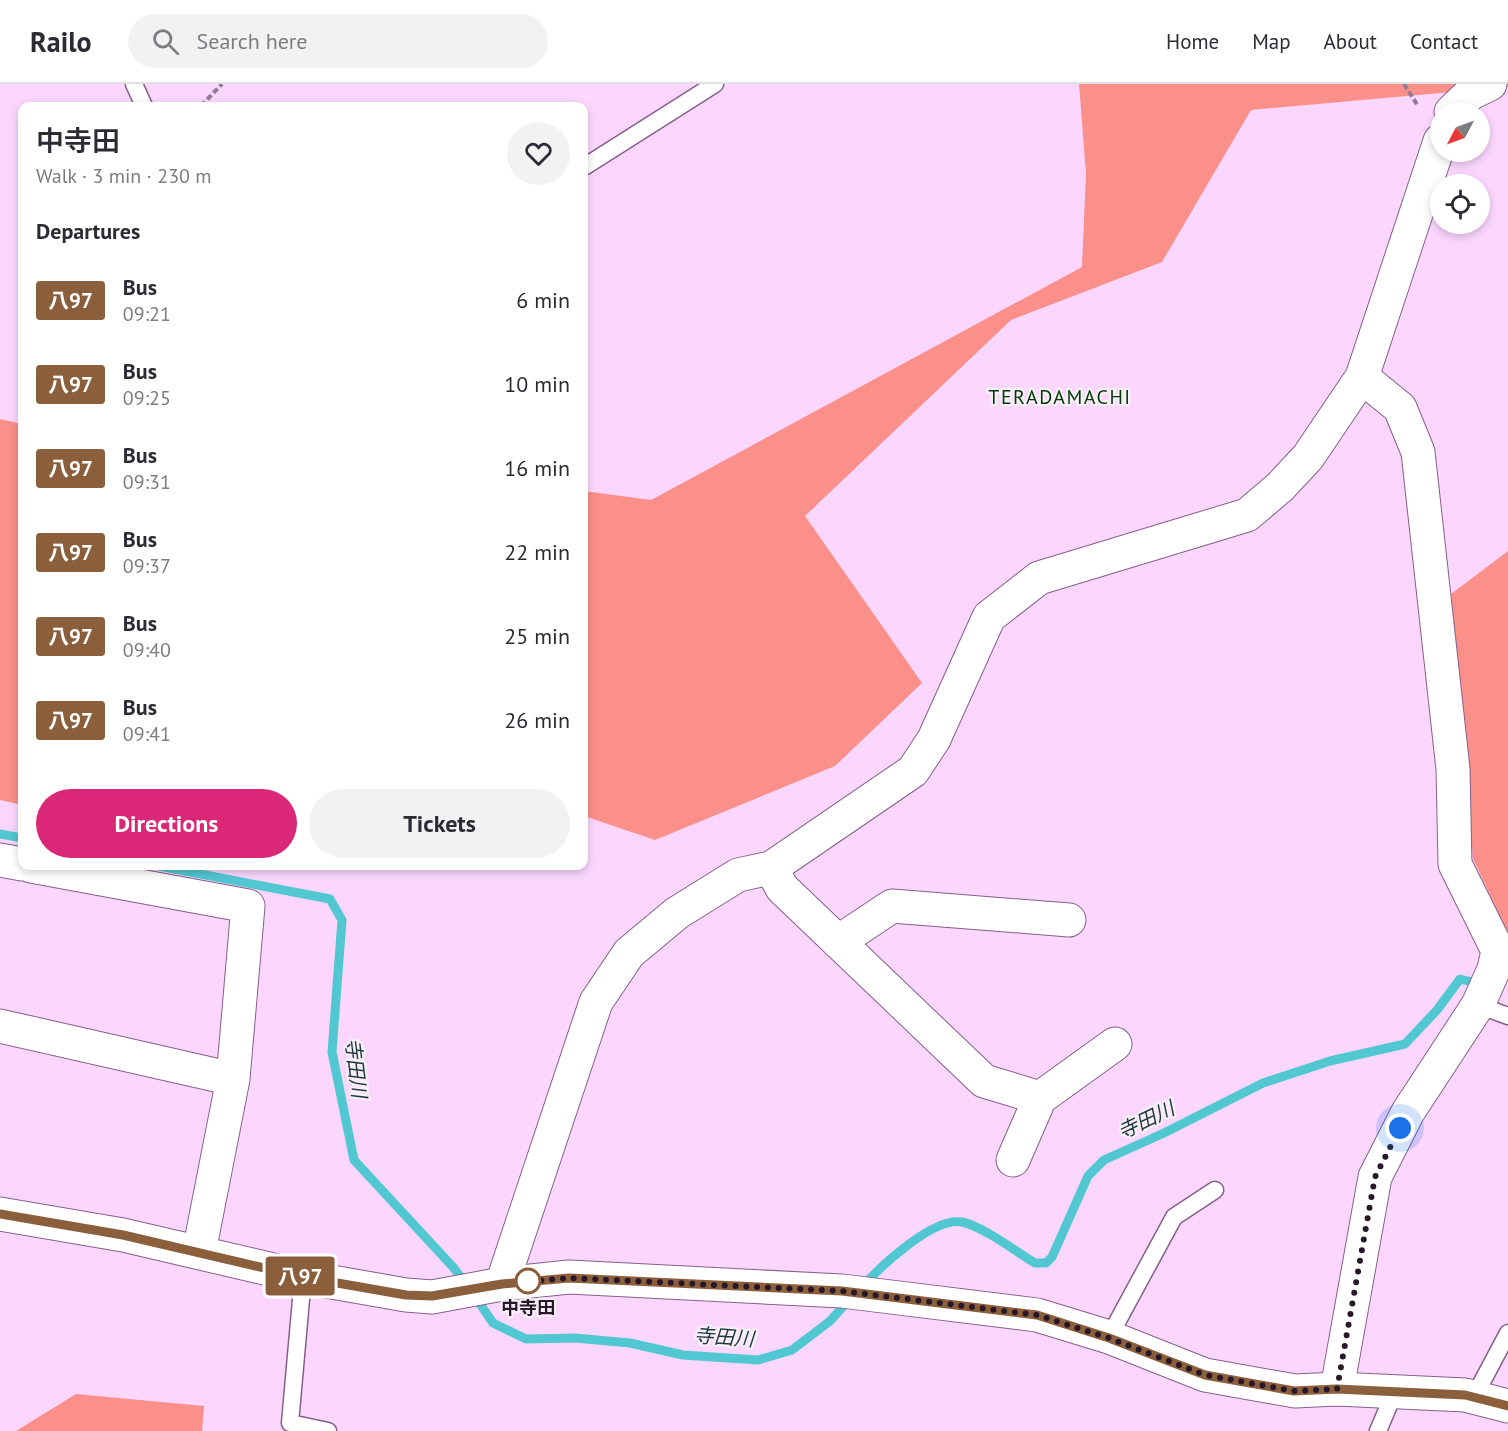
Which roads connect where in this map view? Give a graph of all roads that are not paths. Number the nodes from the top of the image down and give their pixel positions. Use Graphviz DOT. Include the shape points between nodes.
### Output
graph roads {
  1 [pos="134,84"];
  2 [pos="715,84"];
  3 [pos="1490,84"];
  4 [pos="142,102"];
  5 [pos="1462,102"];
  6 [pos="1433,162"];
  7 [pos="588,164"];
  8 [pos="1362,377"];
  9 [pos="0,860"];
  10 [pos="18,863"];
  11 [pos="771,868"];
  12 [pos="53,870"];
  13 [pos="1069,920"];
  14 [pos="838,942"];
  15 [pos="1500,958"];
  16 [pos="1493,1010"];
  17 [pos="0,1026"];
  18 [pos="1115,1044"];
  19 [pos="233,1079"];
  20 [pos="1040,1098"];
  21 [pos="1013,1160"];
  22 [pos="1215,1190"];
  23 [pos="0,1215"];
  24 [pos="199,1252"];
  25 [pos="303,1277"];
  26 [pos="478,1289"];
  27 [pos="1508,1333"];
  28 [pos="1109,1338"];
  29 [pos="1337,1389"];
  30 [pos="1395,1391"];
  31 [pos="1474,1397"];
  32 [pos="1508,1406"];
  33 [pos="328,1431"];
  34 [pos="1378,1431"];
  1 -- 4 [label="lane"];
  2 -- 7 [label="lane"];
  3 -- 5 [label="street"];
  6 -- 8 [label="street"];
  8 -- 11 [label="street" via="1308,457 1247,515 1039,578 989,617 934,739 913,771"];
  8 -- 15 [label="street" via="1400,408 1418,453 1453,769 1455,864"];
  9 -- 10 [label="street"];
  11 -- 14 [label="street" via="782,888"];
  11 -- 26 [label="street" via="738,875 677,913 629,953 596,1002"];
  12 -- 19 [label="street" via="248,906"];
  13 -- 14 [label="street" via="892,906"];
  14 -- 20 [label="street" via="984,1081"];
  15 -- 16 [label="street"];
  16 -- 29 [label="street" via="1408,1112 1375,1177"];
  17 -- 19 [label="street"];
  18 -- 20 [label="street"];
  19 -- 24 [label="street"];
  20 -- 21 [label="street"];
  22 -- 28 [label="lane" via="1174,1217"];
  23 -- 24 [label="street"];
  24 -- 25 [label="street"];
  25 -- 26 [label="street" via="406,1295 432,1296"];
  25 -- 33 [label="lane" via="290,1423"];
  26 -- 28 [label="street" via="569,1278 846,1292 1037,1315"];
  27 -- 31 [label="lane"];
  28 -- 29 [label="street" via="1205,1375 1294,1391"];
  29 -- 30 [label="street"];
  30 -- 31 [label="street"];
  30 -- 34 [label="lane"];
  31 -- 32 [label="street"];
}
